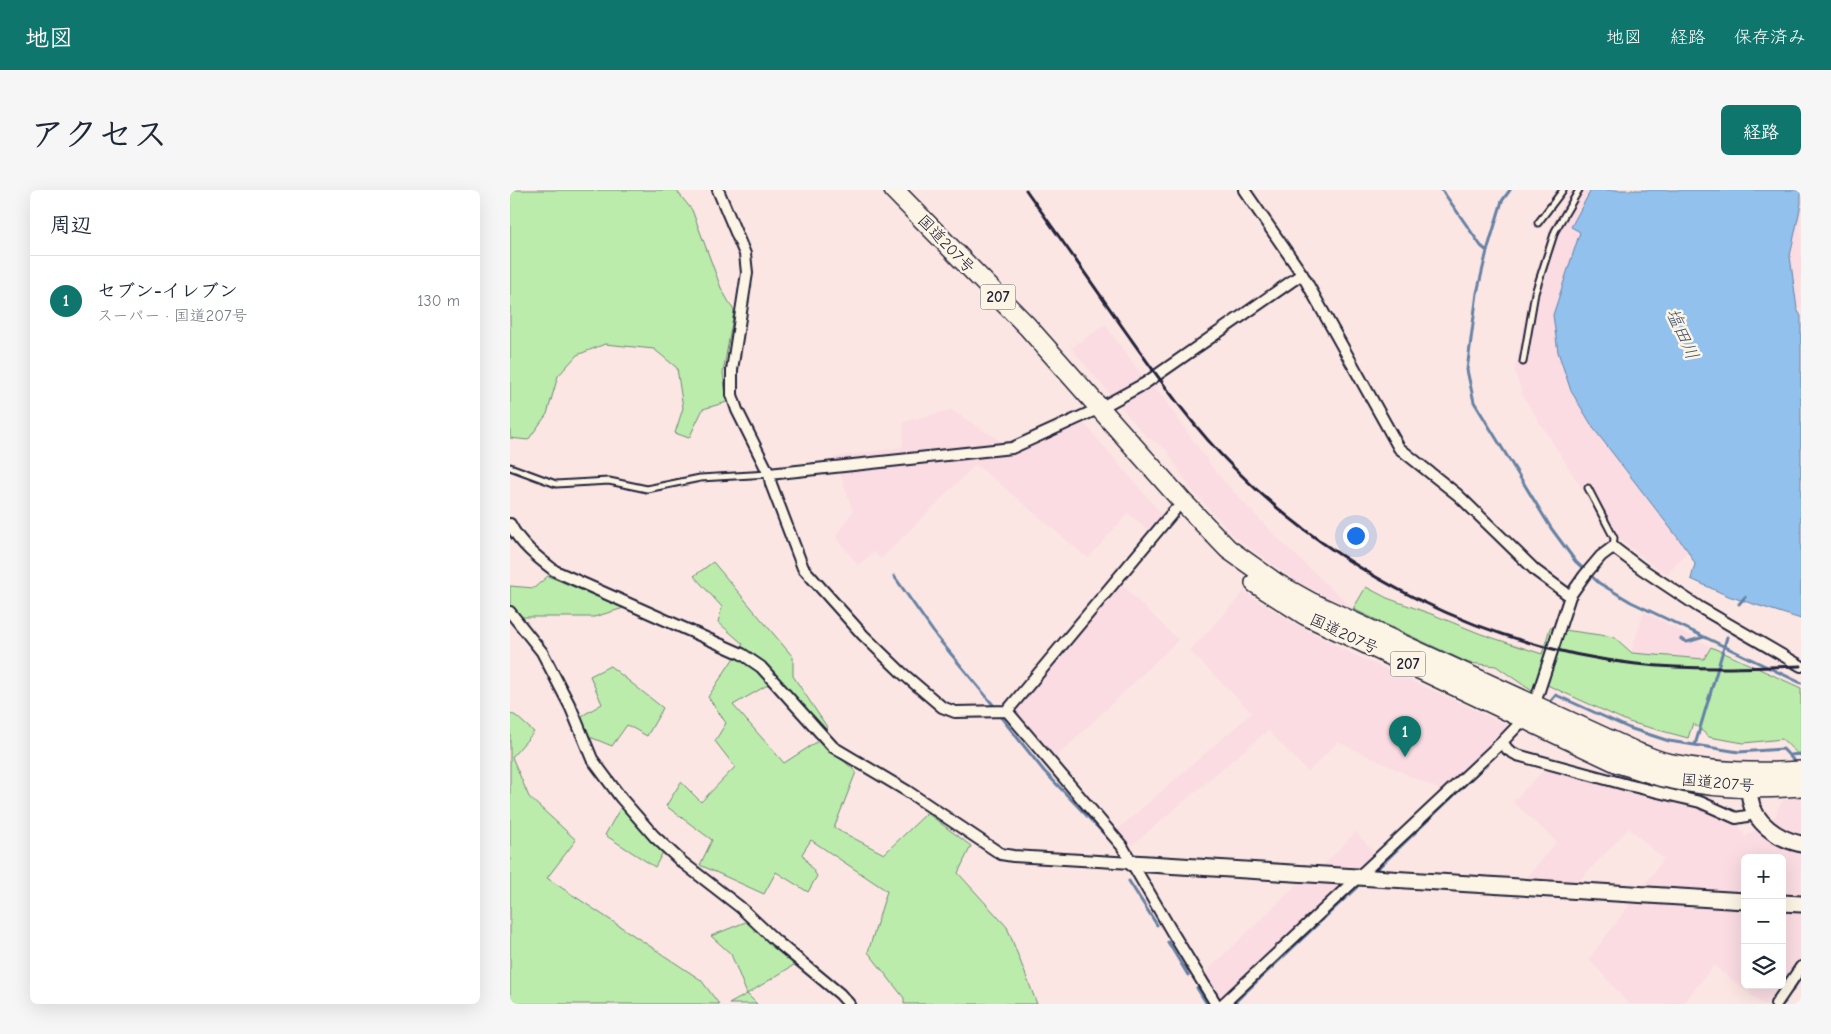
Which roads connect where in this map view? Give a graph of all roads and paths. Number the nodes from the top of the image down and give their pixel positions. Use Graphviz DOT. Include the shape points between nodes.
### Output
graph roads {
  1 [pos="718,190"];
  2 [pos="894,190"];
  3 [pos="1244,190"];
  4 [pos="1563,190"];
  5 [pos="1579,190"];
  6 [pos="1538,224"];
  7 [pos="1302,274"];
  8 [pos="1523,362"];
  9 [pos="1100,408"];
  10 [pos="510,467"];
  11 [pos="769,474"];
  12 [pos="1588,488"];
  13 [pos="1174,511"];
  14 [pos="510,524"];
  15 [pos="1613,547"];
  16 [pos="1570,596"];
  17 [pos="510,612"];
  18 [pos="1801,666"];
  19 [pos="1007,711"];
  20 [pos="1529,712"];
  21 [pos="1502,742"];
  22 [pos="1797,779"];
  23 [pos="1750,780"];
  24 [pos="1754,812"];
  25 [pos="1801,844"];
  26 [pos="1132,863"];
  27 [pos="1359,878"];
  28 [pos="1741,901"];
  29 [pos="1786,903"];
  30 [pos="1801,904"];
  31 [pos="1801,967"];
  32 [pos="848,1004"];
  33 [pos="1216,1004"];
  34 [pos="1224,1004"];
  35 [pos="1776,1004"];
  1 -- 11 [label="street" via="744,254 747,273 732,370 732,395 736,410"];
  2 -- 9 [label="highway, 国道207号 / 207" via="1026,326"];
  3 -- 7 [label="street"];
  4 -- 6 [label="lane"];
  5 -- 8 [label="lane" via="1554,230 1535,293"];
  7 -- 9 [label="street" via="1144,384"];
  7 -- 16 [label="street" via="1399,448 1458,495 1536,571"];
  9 -- 11 [label="street" via="1012,448"];
  9 -- 13 [label="highway, 国道207号 / 207"];
  9 -- 20 [label="highway, 国道207号 / 207" via="1228,549 1276,582 1338,616"];
  10 -- 11 [label="lane" via="556,484 609,481 647,489 700,478"];
  11 -- 19 [label="street" via="803,568 900,672 942,708 955,712"];
  12 -- 15 [label="lane" via="1614,538"];
  13 -- 19 [label="street"];
  13 -- 20 [label="highway, 国道207号 / 207" via="1241,573 1305,615"];
  14 -- 26 [label="street" via="536,557 555,571 742,654 761,667 833,748 907,791 1001,854"];
  15 -- 16 [label="street" via="1601,556"];
  15 -- 18 [label="street" via="1699,607"];
  16 -- 20 [label="street"];
  17 -- 32 [label="street" via="542,652 571,708 592,759 621,798 682,862 740,907"];
  19 -- 26 [label="street" via="1122,846"];
  20 -- 21 [label="street"];
  20 -- 23 [label="highway, 国道207号 / 207" via="1666,763"];
  21 -- 24 [label="street" via="1517,755 1700,802 1736,818"];
  21 -- 27 [label="street"];
  22 -- 23 [label="highway, 国道207号 / 207"];
  23 -- 24 [label="street"];
  24 -- 25 [label="street" via="1767,829"];
  26 -- 27 [label="street"];
  26 -- 33 [label="street"];
  27 -- 28 [label="street"];
  27 -- 34 [label="street"];
  29 -- 30 [label="street"];
  31 -- 35 [label="street"];
}
